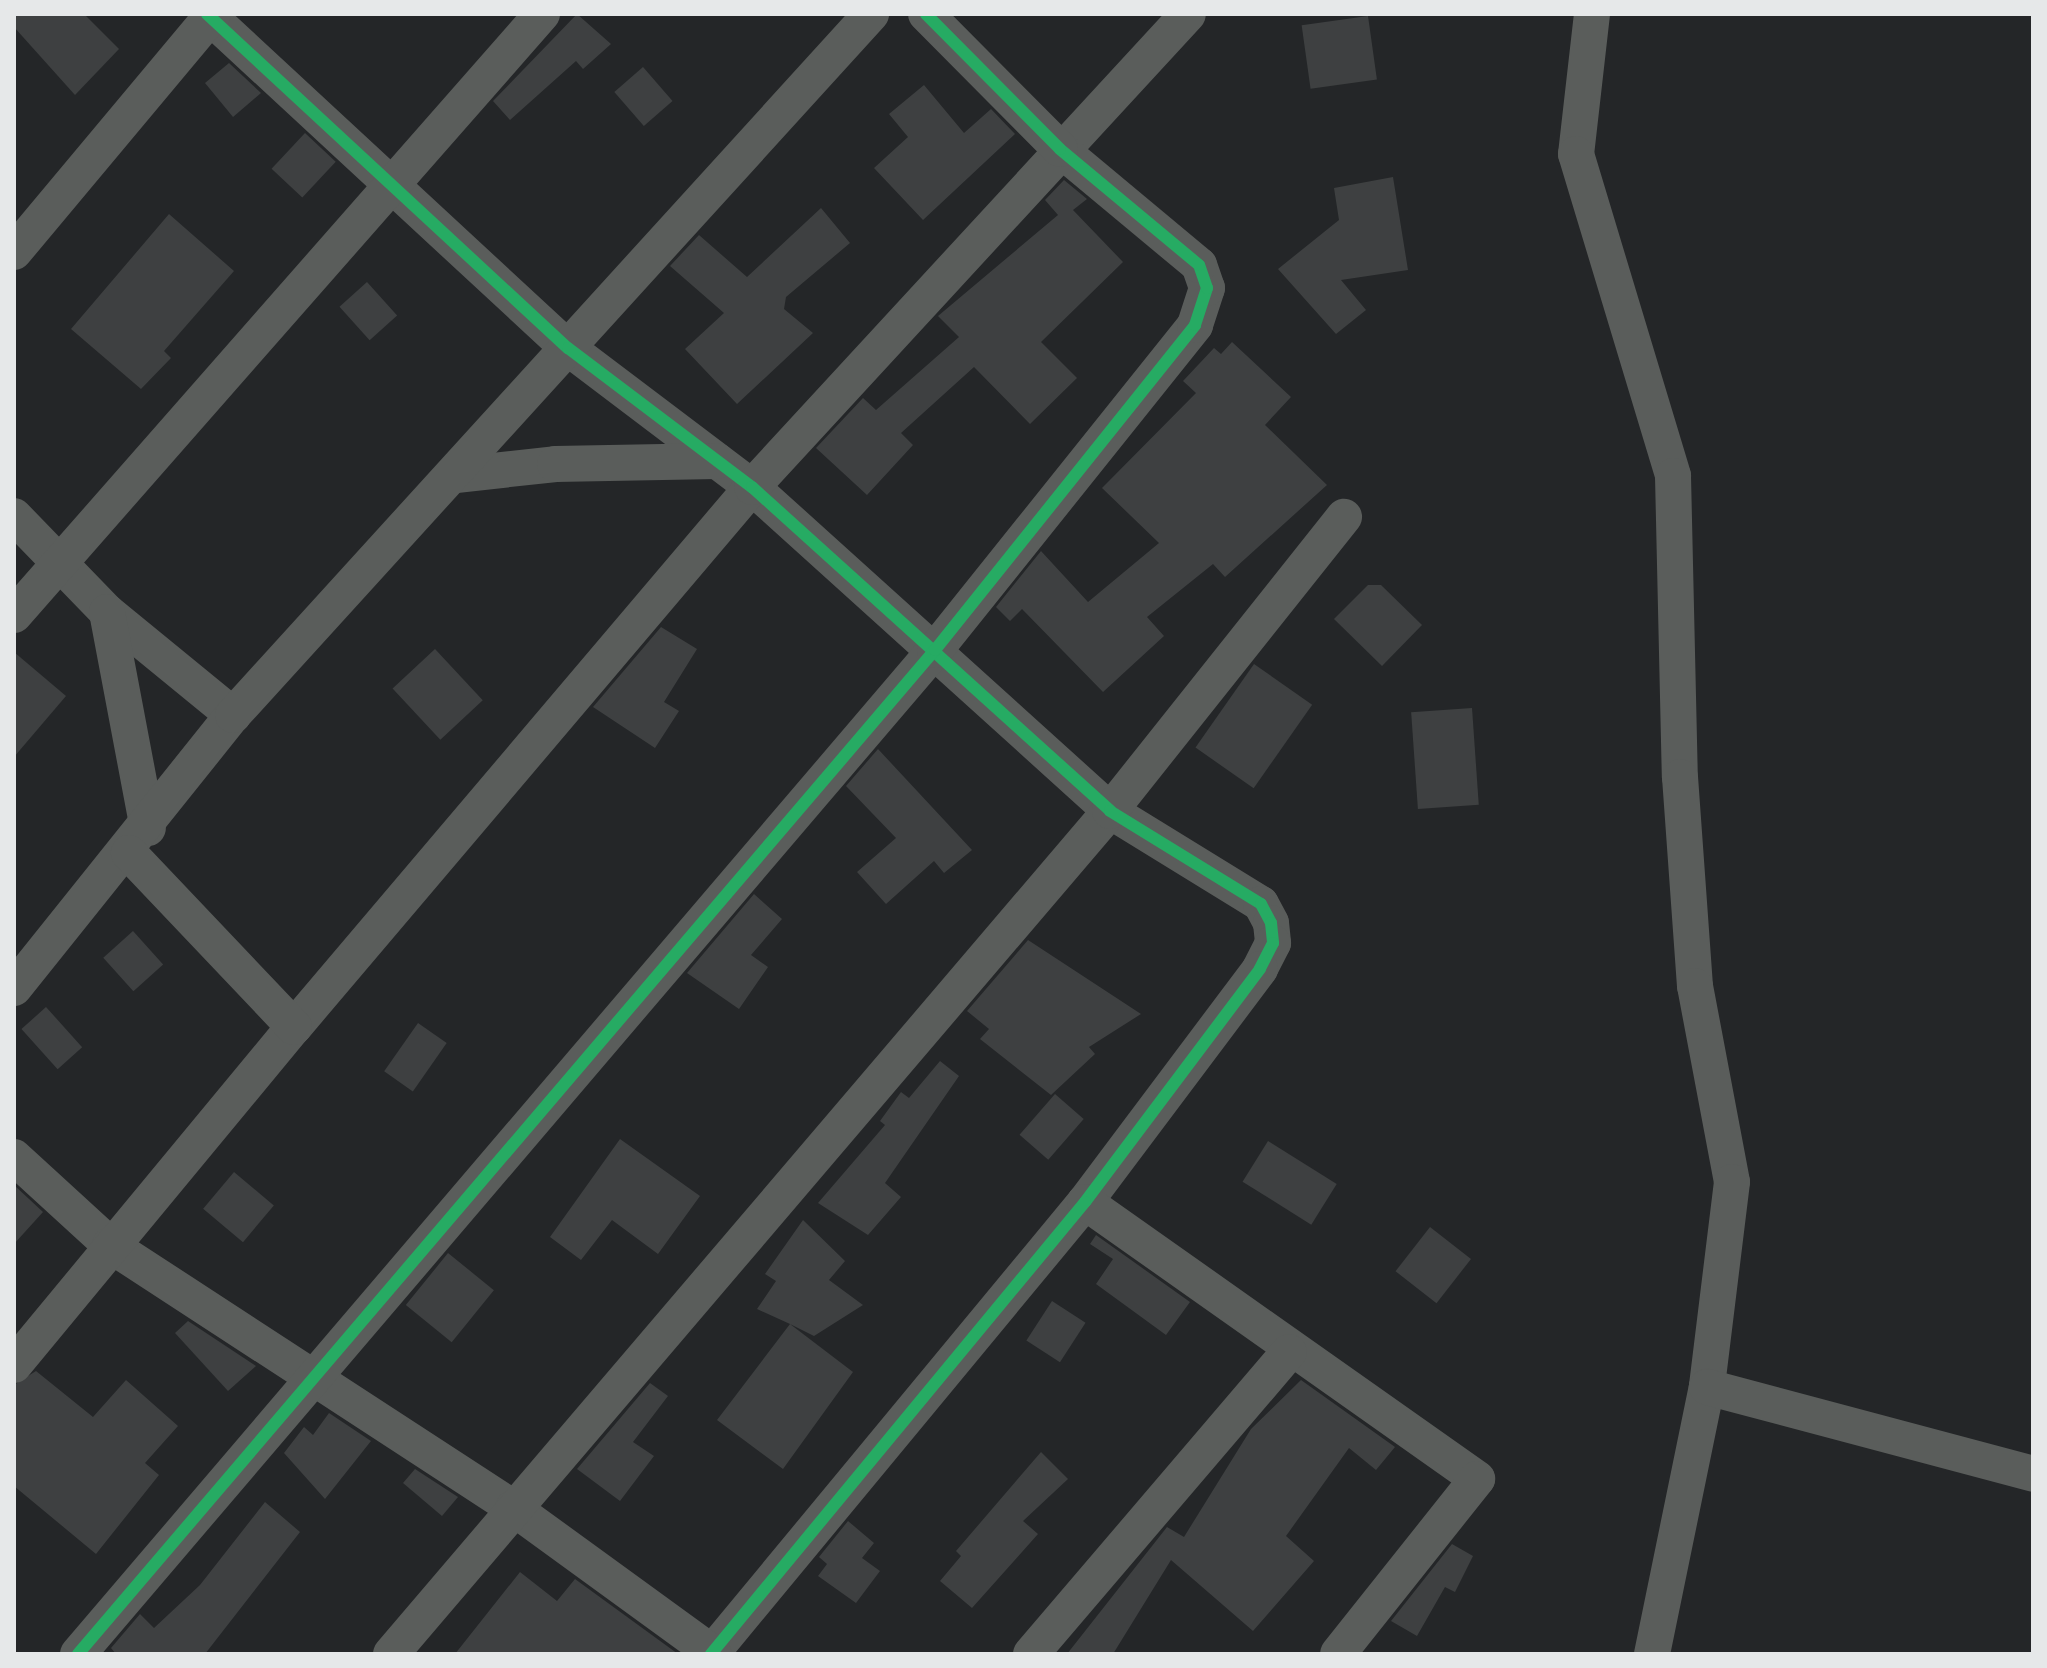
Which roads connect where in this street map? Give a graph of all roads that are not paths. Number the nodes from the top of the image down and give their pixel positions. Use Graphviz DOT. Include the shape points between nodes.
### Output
graph roads {
  1 [pos="542,14"];
  2 [pos="871,14"];
  3 [pos="926,14"];
  4 [pos="1188,14"];
  5 [pos="1592,14"];
  6 [pos="210,15"];
  7 [pos="1060,149"];
  8 [pos="396,185"];
  9 [pos="14,252"];
  10 [pos="568,348"];
  11 [pos="717,461"];
  12 [pos="456,475"];
  13 [pos="752,487"];
  14 [pos="14,516"];
  15 [pos="1344,517"];
  16 [pos="61,562"];
  17 [pos="107,612"];
  18 [pos="14,615"];
  19 [pos="935,650"];
  20 [pos="233,715"];
  21 [pos="1110,811"];
  22 [pos="138,840"];
  23 [pos="14,988"];
  24 [pos="294,1027"];
  25 [pos="14,1157"];
  26 [pos="1085,1202"];
  27 [pos="110,1245"];
  28 [pos="1289,1352"];
  29 [pos="14,1365"];
  30 [pos="310,1377"];
  31 [pos="1707,1387"];
  32 [pos="2033,1474"];
  33 [pos="513,1508"];
  34 [pos="78,1654"];
  35 [pos="391,1654"];
  36 [pos="712,1654"];
  37 [pos="1031,1654"];
  38 [pos="1338,1654"];
  39 [pos="1652,1654"];
  1 -- 8 [label="street"];
  2 -- 10 [label="street"];
  3 -- 7 [label="street"];
  4 -- 7 [label="street"];
  5 -- 31 [label="street" via="1576,154 1673,476 1680,777 1695,986 1732,1182"];
  6 -- 8 [label="street"];
  6 -- 9 [label="street"];
  7 -- 13 [label="street"];
  7 -- 19 [label="street" via="1199,265 1207,288 1195,325"];
  8 -- 10 [label="street"];
  8 -- 16 [label="street"];
  10 -- 11 [label="street"];
  10 -- 12 [label="street"];
  11 -- 12 [label="street" via="555,464"];
  11 -- 13 [label="street"];
  12 -- 20 [label="street"];
  13 -- 19 [label="street"];
  13 -- 24 [label="street"];
  14 -- 16 [label="street"];
  15 -- 21 [label="street"];
  16 -- 17 [label="street"];
  16 -- 18 [label="street"];
  17 -- 20 [label="street"];
  17 -- 22 [label="street"];
  19 -- 21 [label="street"];
  19 -- 30 [label="street"];
  20 -- 22 [label="street"];
  21 -- 26 [label="street" via="1261,904 1273,943"];
  21 -- 33 [label="street"];
  22 -- 23 [label="street"];
  22 -- 24 [label="street"];
  24 -- 27 [label="street"];
  25 -- 27 [label="street"];
  26 -- 28 [label="street"];
  26 -- 36 [label="street"];
  27 -- 29 [label="street"];
  27 -- 30 [label="street"];
  28 -- 37 [label="street"];
  28 -- 38 [label="street" via="1477,1479"];
  30 -- 33 [label="street"];
  30 -- 34 [label="street"];
  31 -- 32 [label="street"];
  31 -- 39 [label="street"];
  33 -- 35 [label="street"];
  33 -- 36 [label="street"];
}
